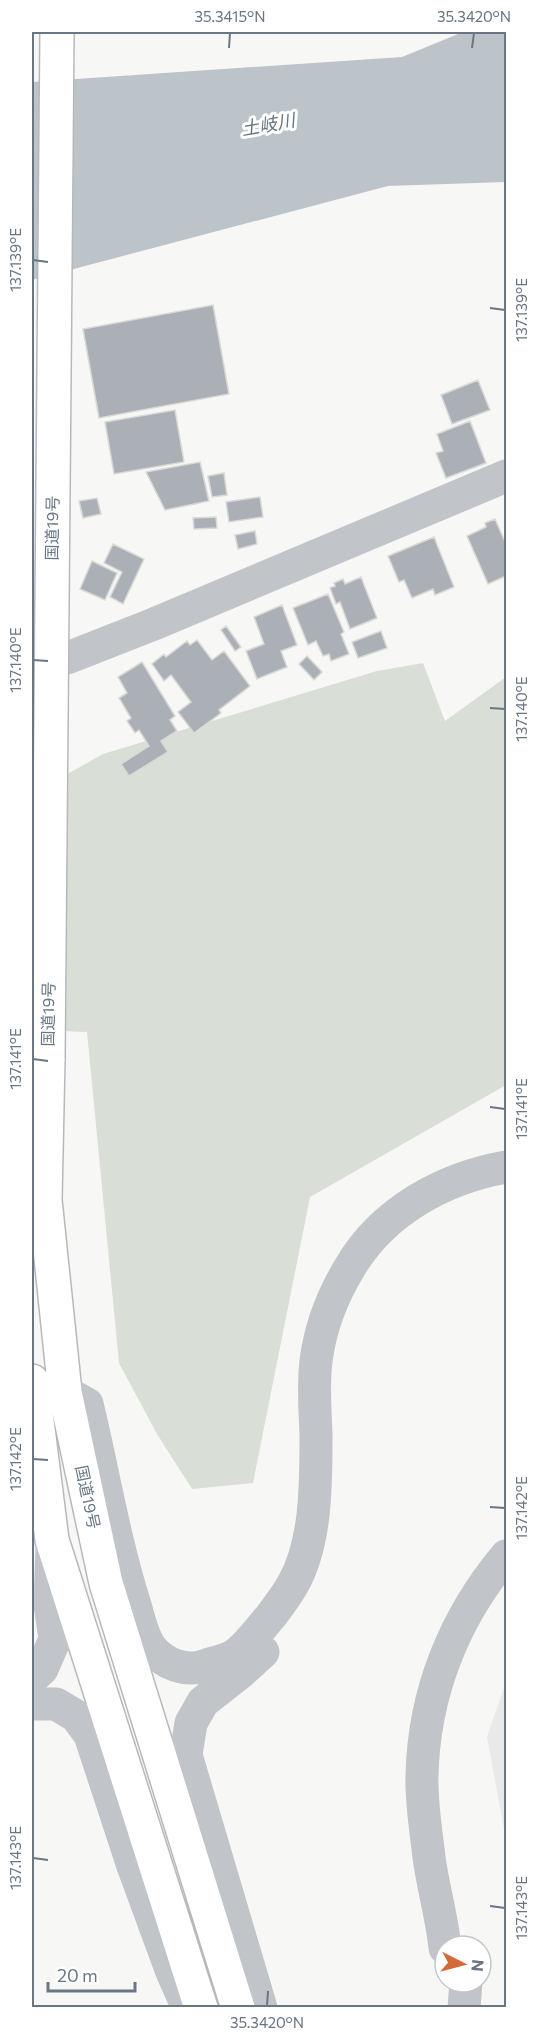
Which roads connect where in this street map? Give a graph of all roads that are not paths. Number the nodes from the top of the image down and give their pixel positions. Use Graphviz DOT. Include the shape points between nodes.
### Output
graph roads {
  1 [pos="57,32"];
  2 [pos="507,476"];
  3 [pos="32,667"];
  4 [pos="507,1167"];
  5 [pos="507,1184"];
  6 [pos="32,1381"];
  7 [pos="65,1392"];
  8 [pos="52,1540"];
  9 [pos="507,1556"];
  10 [pos="507,1580"];
  11 [pos="32,1678"];
  12 [pos="32,1704"];
  13 [pos="443,1934"];
  14 [pos="461,1934"];
  15 [pos="188,2007"];
  16 [pos="201,2007"];
  17 [pos="238,2007"];
  18 [pos="261,2007"];
  1 -- 7 [label="highway, 国道19号, bridge" via="45,1200"];
  2 -- 3 [label="street" via="154,624 70,657"];
  4 -- 7 [label="street" via="451,1182 406,1207 376,1232 350,1266 332,1300 316,1361 314,1503 302,1562 281,1602 233,1657 187,1669 166,1661 152,1649 127,1580 87,1404"];
  5 -- 18 [label="street" via="477,1189 413,1221 363,1275 346,1307 331,1363 333,1503 319,1566 296,1613 270,1645 204,1702 190,1723 186,1755"];
  6 -- 8 [label="highway"];
  7 -- 17 [label="highway, 国道19号" via="106,1583"];
  8 -- 11 [label="street" via="50,1604 56,1639 42,1669"];
  8 -- 16 [label="highway"];
  9 -- 13 [label="street" via="484,1582 446,1653 428,1720 422,1777 429,1858"];
  10 -- 14 [label="street" via="464,1654 449,1700 442,1742 444,1825"];
  12 -- 15 [label="street" via="56,1704 76,1716 90,1735 133,1866"];
}
